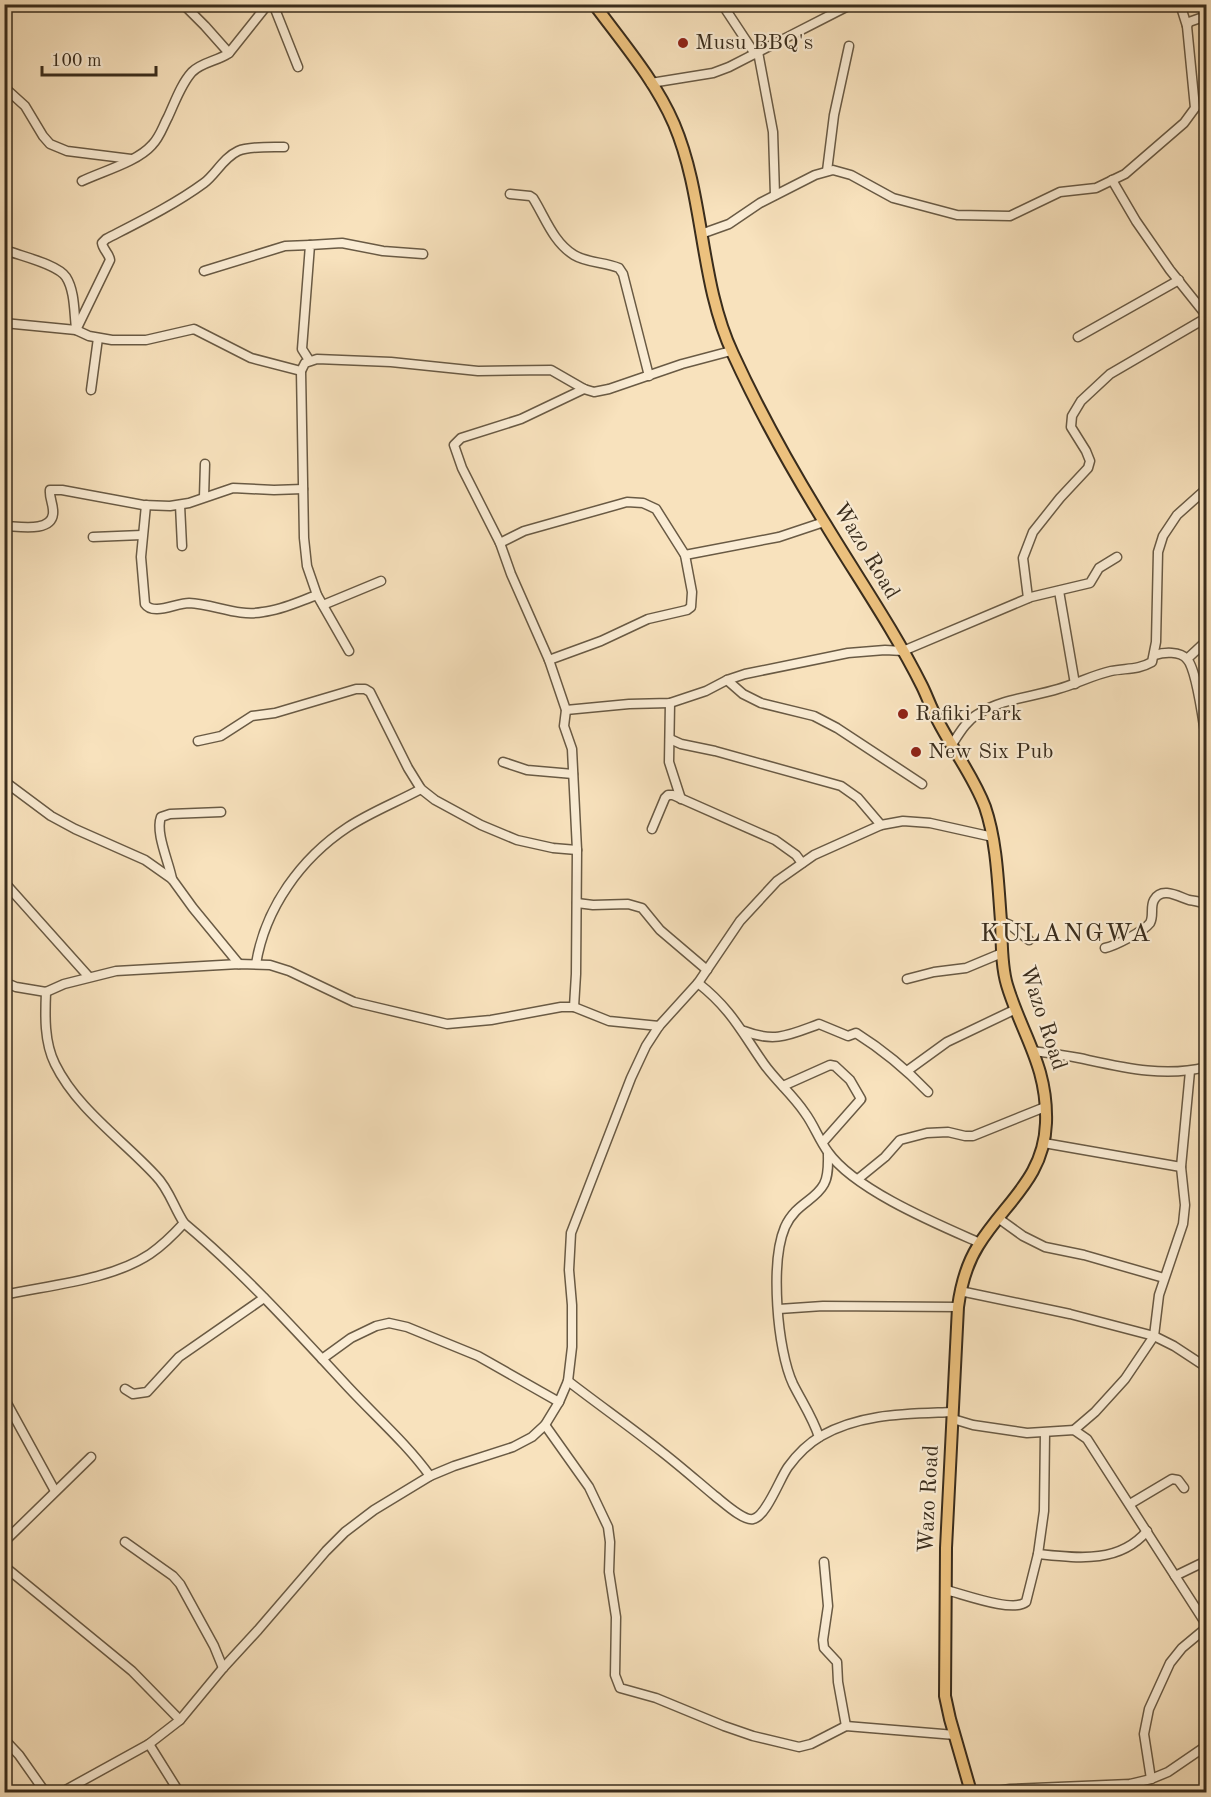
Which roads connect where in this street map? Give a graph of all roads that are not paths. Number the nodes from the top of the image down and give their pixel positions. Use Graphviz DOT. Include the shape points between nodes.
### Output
graph roads {
  1 [pos="183,4"];
  2 [pos="270,4"];
  3 [pos="594,4"];
  4 [pos="722,4"];
  5 [pos="852,4"];
  6 [pos="1180,4"];
  7 [pos="1206,16"];
  8 [pos="1187,26"];
  9 [pos="849,46"];
  10 [pos="229,53"];
  11 [pos="757,53"];
  12 [pos="298,67"];
  13 [pos="651,83"];
  14 [pos="4,87"];
  15 [pos="284,147"];
  16 [pos="132,160"];
  17 [pos="827,171"];
  18 [pos="1112,180"];
  19 [pos="82,181"];
  20 [pos="510,194"];
  21 [pos="775,195"];
  22 [pos="701,234"];
  23 [pos="310,245"];
  24 [pos="11,252"];
  25 [pos="423,254"];
  26 [pos="204,271"];
  27 [pos="1179,280"];
  28 [pos="1206,316"];
  29 [pos="4,323"];
  30 [pos="76,330"];
  31 [pos="1078,337"];
  32 [pos="98,338"];
  33 [pos="731,351"];
  34 [pos="309,360"];
  35 [pos="301,371"];
  36 [pos="649,376"];
  37 [pos="584,389"];
  38 [pos="91,390"];
  39 [pos="205,464"];
  40 [pos="303,489"];
  41 [pos="1206,489"];
  42 [pos="204,497"];
  43 [pos="146,505"];
  44 [pos="180,505"];
  45 [pos="824,522"];
  46 [pos="4,526"];
  47 [pos="142,535"];
  48 [pos="93,537"];
  49 [pos="500,543"];
  50 [pos="182,546"];
  51 [pos="685,555"];
  52 [pos="1117,558"];
  53 [pos="381,581"];
  54 [pos="1059,591"];
  55 [pos="318,595"];
  56 [pos="1028,598"];
  57 [pos="323,605"];
  58 [pos="1206,644"];
  59 [pos="349,651"];
  60 [pos="903,651"];
  61 [pos="1155,655"];
  62 [pos="1187,659"];
  63 [pos="549,660"];
  64 [pos="727,680"];
  65 [pos="1075,684"];
  66 [pos="670,703"];
  67 [pos="566,711"];
  68 [pos="1206,738"];
  69 [pos="670,739"];
  70 [pos="198,741"];
  71 [pos="951,746"];
  72 [pos="503,762"];
  73 [pos="573,774"];
  74 [pos="4,781"];
  75 [pos="921,784"];
  76 [pos="421,789"];
  77 [pos="681,799"];
  78 [pos="221,812"];
  79 [pos="881,825"];
  80 [pos="652,830"];
  81 [pos="993,837"];
  82 [pos="577,849"];
  83 [pos="802,863"];
  84 [pos="172,879"];
  85 [pos="4,882"];
  86 [pos="577,903"];
  87 [pos="1206,905"];
  88 [pos="1001,921"];
  89 [pos="1029,940"];
  90 [pos="1105,948"];
  91 [pos="1002,953"];
  92 [pos="239,964"];
  93 [pos="256,964"];
  94 [pos="707,970"];
  95 [pos="89,976"];
  96 [pos="907,979"];
  97 [pos="4,982"];
  98 [pos="698,983"];
  99 [pos="46,992"];
  100 [pos="574,1007"];
  101 [pos="1016,1009"];
  102 [pos="659,1026"];
  103 [pos="743,1031"];
  104 [pos="1033,1051"];
  105 [pos="1206,1067"];
  106 [pos="907,1071"];
  107 [pos="1190,1071"];
  108 [pos="783,1086"];
  109 [pos="928,1092"];
  110 [pos="1045,1107"];
  111 [pos="823,1142"];
  112 [pos="1044,1143"];
  113 [pos="828,1153"];
  114 [pos="1181,1167"];
  115 [pos="858,1179"];
  116 [pos="998,1218"];
  117 [pos="184,1223"];
  118 [pos="980,1243"];
  119 [pos="1164,1278"];
  120 [pos="960,1291"];
  121 [pos="4,1295"];
  122 [pos="264,1298"];
  123 [pos="958,1307"];
  124 [pos="779,1309"];
  125 [pos="1154,1336"];
  126 [pos="322,1359"];
  127 [pos="1206,1367"];
  128 [pos="568,1381"];
  129 [pos="125,1389"];
  130 [pos="4,1398"];
  131 [pos="559,1402"];
  132 [pos="953,1416"];
  133 [pos="545,1425"];
  134 [pos="1074,1430"];
  135 [pos="1045,1433"];
  136 [pos="819,1437"];
  137 [pos="91,1457"];
  138 [pos="430,1476"];
  139 [pos="1184,1488"];
  140 [pos="55,1491"];
  141 [pos="1130,1504"];
  142 [pos="1147,1531"];
  143 [pos="4,1542"];
  144 [pos="125,1542"];
  145 [pos="1038,1554"];
  146 [pos="1206,1561"];
  147 [pos="824,1562"];
  148 [pos="5,1569"];
  149 [pos="1175,1576"];
  150 [pos="946,1590"];
  151 [pos="1206,1624"];
  152 [pos="1206,1629"];
  153 [pos="223,1668"];
  154 [pos="180,1720"];
  155 [pos="846,1726"];
  156 [pos="955,1735"];
  157 [pos="4,1739"];
  158 [pos="149,1744"];
  159 [pos="1206,1746"];
  160 [pos="1151,1779"];
  161 [pos="45,1792"];
  162 [pos="62,1792"];
  163 [pos="179,1792"];
  164 [pos="971,1792"];
  165 [pos="990,1792"];
  1 -- 10 [label="street"];
  2 -- 10 [label="street"];
  2 -- 12 [label="street"];
  3 -- 13 [label="main road, Wazo Road"];
  4 -- 11 [label="street"];
  5 -- 11 [label="street"];
  6 -- 8 [label="street"];
  7 -- 8 [label="street"];
  8 -- 18 [label="street" via="1195,108 1184,123 1125,174"];
  9 -- 17 [label="street"];
  10 -- 16 [label="street" via="192,72 159,136"];
  11 -- 13 [label="street" via="713,73"];
  11 -- 21 [label="street" via="773,132"];
  13 -- 22 [label="main road, Wazo Road" via="676,131 693,187"];
  14 -- 16 [label="street" via="25,106 43,136 59,148"];
  15 -- 30 [label="street" via="237,152 205,182 106,239 102,243 110,260"];
  16 -- 19 [label="street"];
  17 -- 18 [label="street" via="851,175 892,198 957,215 1010,216 1060,192 1095,188"];
  17 -- 21 [label="street"];
  18 -- 27 [label="street"];
  20 -- 36 [label="street" via="530,196 549,227 575,255 619,268"];
  21 -- 22 [label="street" via="729,224"];
  22 -- 33 [label="main road, Wazo Road" via="715,302"];
  23 -- 25 [label="street" via="342,243"];
  23 -- 26 [label="street" via="285,246"];
  23 -- 34 [label="street" via="302,349"];
  24 -- 30 [label="street" via="54,267 64,275 71,292"];
  27 -- 28 [label="street"];
  27 -- 31 [label="street"];
  28 -- 56 [label="street" via="1110,374 1071,416 1071,427 1086,451 1089,468 1033,532 1023,558"];
  29 -- 30 [label="street"];
  30 -- 32 [label="street"];
  32 -- 35 [label="street" via="146,340 194,329 251,358"];
  32 -- 38 [label="street"];
  33 -- 36 [label="street"];
  33 -- 45 [label="main road, Wazo Road" via="784,455"];
  34 -- 35 [label="street"];
  34 -- 37 [label="street" via="391,362 478,371 551,370"];
  35 -- 40 [label="street"];
  36 -- 37 [label="street" via="609,389"];
  37 -- 49 [label="street" via="521,419 455,442 462,468"];
  39 -- 42 [label="street"];
  40 -- 42 [label="street" via="233,488"];
  40 -- 55 [label="street" via="307,566"];
  41 -- 61 [label="street" via="1169,524 1160,544"];
  42 -- 44 [label="street"];
  43 -- 44 [label="street"];
  43 -- 46 [label="street" via="50,490 53,514 45,524"];
  43 -- 47 [label="street"];
  44 -- 50 [label="street"];
  45 -- 51 [label="street" via="779,537"];
  45 -- 60 [label="main road, Wazo Road"];
  47 -- 48 [label="street"];
  47 -- 55 [label="street" via="148,608 187,603 262,613"];
  49 -- 51 [label="street" via="535,527 627,502 643,502 656,509"];
  49 -- 63 [label="street"];
  51 -- 63 [label="street" via="691,607 648,619"];
  52 -- 54 [label="street" via="1099,568 1090,583"];
  53 -- 57 [label="street"];
  54 -- 56 [label="street"];
  54 -- 65 [label="street"];
  55 -- 57 [label="street"];
  56 -- 60 [label="street"];
  57 -- 59 [label="street"];
  58 -- 62 [label="street"];
  60 -- 64 [label="street" via="848,653"];
  60 -- 71 [label="main road, Wazo Road"];
  61 -- 62 [label="street" via="1179,654"];
  61 -- 65 [label="street" via="1144,667 1112,671"];
  62 -- 68 [label="street" via="1193,671"];
  63 -- 67 [label="street"];
  64 -- 66 [label="street"];
  64 -- 75 [label="street" via="761,703 814,716 837,728"];
  65 -- 71 [label="street" via="978,713"];
  66 -- 67 [label="street"];
  66 -- 69 [label="street"];
  67 -- 73 [label="street" via="564,726 572,749"];
  69 -- 77 [label="street" via="669,762"];
  69 -- 79 [label="street" via="841,786 858,798"];
  70 -- 76 [label="street" via="221,736 252,716 365,689"];
  71 -- 81 [label="main road, Wazo Road" via="976,784"];
  72 -- 73 [label="street" via="526,770"];
  73 -- 82 [label="street"];
  74 -- 84 [label="street" via="51,816 144,860"];
  76 -- 82 [label="street" via="482,825 517,840"];
  76 -- 93 [label="street" via="348,827 313,856 268,920"];
  77 -- 80 [label="street" via="668,795 664,798"];
  77 -- 83 [label="street" via="775,840"];
  78 -- 84 [label="street" via="161,817 162,843"];
  79 -- 81 [label="street" via="903,820"];
  79 -- 83 [label="street"];
  81 -- 88 [label="main road, Wazo Road"];
  82 -- 86 [label="street"];
  83 -- 94 [label="street" via="777,882 740,921"];
  84 -- 92 [label="street"];
  85 -- 95 [label="street"];
  86 -- 94 [label="street" via="642,908 660,930"];
  86 -- 100 [label="street"];
  87 -- 90 [label="street" via="1170,893 1160,895 1153,902 1148,925"];
  88 -- 89 [label="street"];
  88 -- 91 [label="main road, Wazo Road"];
  91 -- 96 [label="street" via="966,968"];
  91 -- 101 [label="main road, Wazo Road" via="1006,983"];
  92 -- 93 [label="street"];
  92 -- 95 [label="street"];
  93 -- 100 [label="street" via="290,971 354,1002 447,1024"];
  94 -- 98 [label="street"];
  95 -- 99 [label="street"];
  97 -- 99 [label="street"];
  98 -- 102 [label="street"];
  98 -- 103 [label="street" via="719,999"];
  99 -- 117 [label="street" via="45,1026 54,1063 88,1108 158,1177"];
  100 -- 102 [label="street" via="609,1021"];
  101 -- 104 [label="main road, Wazo Road"];
  101 -- 106 [label="street" via="947,1042"];
  102 -- 128 [label="street" via="631,1078 571,1233 572,1336"];
  103 -- 106 [label="street" via="779,1038 819,1024 848,1036 856,1033"];
  103 -- 108 [label="street"];
  104 -- 107 [label="street" via="1126,1068"];
  104 -- 110 [label="main road, Wazo Road" via="1044,1084"];
  105 -- 107 [label="street"];
  106 -- 109 [label="street"];
  107 -- 114 [label="street"];
  108 -- 111 [label="street"];
  108 -- 111 [label="street" via="830,1065 850,1080 860,1103"];
  110 -- 112 [label="main road, Wazo Road"];
  110 -- 115 [label="street" via="973,1136 927,1133 900,1140"];
  111 -- 113 [label="street"];
  112 -- 114 [label="street"];
  112 -- 116 [label="main road, Wazo Road" via="1024,1188"];
  113 -- 115 [label="street"];
  113 -- 124 [label="street" via="826,1182 792,1213 781,1238 777,1260"];
  114 -- 119 [label="street" via="1183,1224"];
  115 -- 118 [label="street" via="880,1195"];
  116 -- 118 [label="main road, Wazo Road"];
  116 -- 119 [label="street" via="1045,1247"];
  117 -- 121 [label="street" via="168,1240 131,1265 58,1286"];
  117 -- 122 [label="street"];
  118 -- 120 [label="main road, Wazo Road"];
  119 -- 125 [label="street"];
  120 -- 123 [label="main road, Wazo Road"];
  120 -- 125 [label="street"];
  122 -- 126 [label="street"];
  122 -- 129 [label="street" via="179,1358 147,1392 133,1394"];
  123 -- 124 [label="street"];
  123 -- 132 [label="main road, Wazo Road"];
  124 -- 136 [label="street" via="787,1367"];
  125 -- 127 [label="street"];
  125 -- 134 [label="street" via="1125,1379"];
  126 -- 131 [label="street" via="351,1338 389,1323 478,1356"];
  126 -- 138 [label="street" via="414,1454"];
  128 -- 131 [label="street"];
  128 -- 136 [label="street" via="752,1520 765,1508 787,1468"];
  130 -- 140 [label="street"];
  131 -- 133 [label="street"];
  132 -- 135 [label="street" via="998,1430"];
  132 -- 136 [label="street" via="889,1414 864,1419"];
  132 -- 150 [label="main road, Wazo Road"];
  133 -- 138 [label="street" via="513,1447"];
  133 -- 155 [label="street" via="590,1487 608,1527 616,1617 615,1675 620,1688 784,1745 811,1744"];
  134 -- 135 [label="street"];
  134 -- 141 [label="street" via="1086,1439"];
  135 -- 145 [label="street" via="1046,1484"];
  137 -- 140 [label="street"];
  138 -- 153 [label="street" via="345,1532"];
  139 -- 141 [label="street" via="1172,1479"];
  140 -- 143 [label="street"];
  141 -- 142 [label="street"];
  142 -- 145 [label="street" via="1129,1548 1103,1556"];
  142 -- 149 [label="street"];
  144 -- 153 [label="street" via="180,1584"];
  145 -- 150 [label="street" via="1029,1596 1023,1605"];
  146 -- 149 [label="street"];
  147 -- 155 [label="street" via="828,1606 824,1648 837,1662"];
  148 -- 154 [label="street" via="132,1671"];
  149 -- 151 [label="street"];
  150 -- 156 [label="main road, Wazo Road" via="945,1696"];
  152 -- 160 [label="street" via="1170,1663 1149,1709 1144,1734"];
  153 -- 154 [label="street"];
  154 -- 158 [label="street"];
  155 -- 156 [label="street"];
  156 -- 164 [label="main road, Wazo Road"];
  157 -- 161 [label="street"];
  158 -- 162 [label="street"];
  158 -- 163 [label="street"];
  159 -- 160 [label="street"];
  160 -- 165 [label="street" via="1112,1786"];
}
